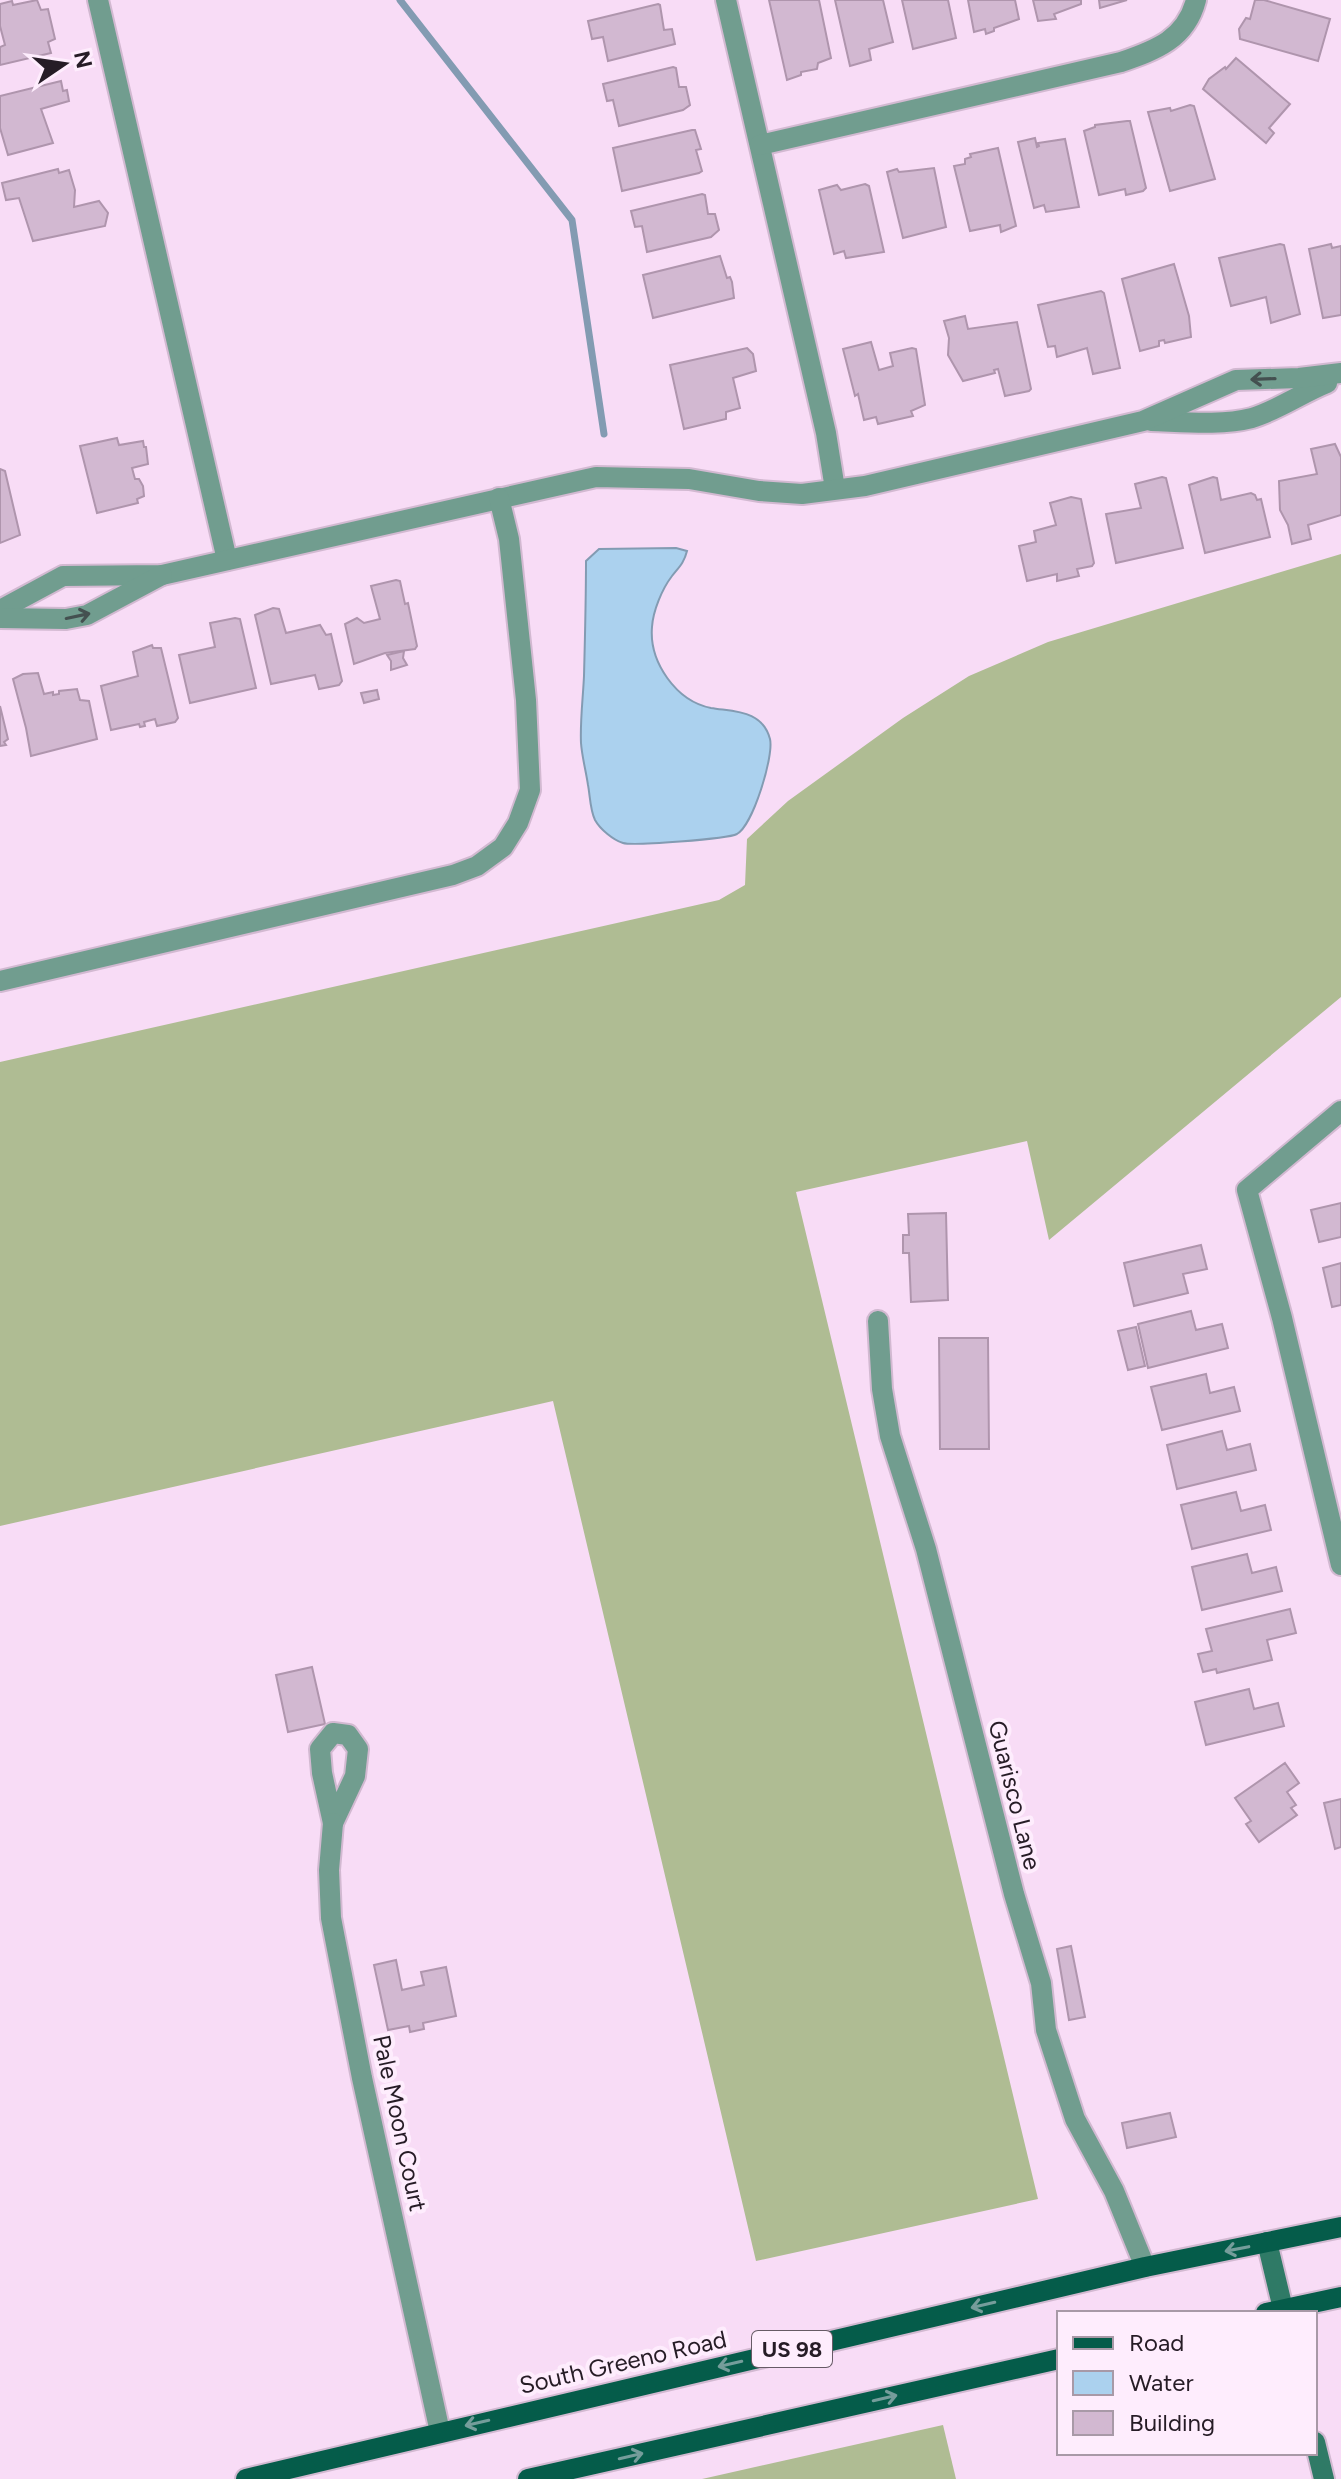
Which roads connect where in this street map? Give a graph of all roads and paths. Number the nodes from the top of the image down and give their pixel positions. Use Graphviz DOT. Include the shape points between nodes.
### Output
graph roads {
  1 [pos="98,0"];
  2 [pos="726,0"];
  3 [pos="1196,0"];
  4 [pos="760,145"];
  5 [pos="1341,376"];
  6 [pos="1143,421"];
  7 [pos="835,489"];
  8 [pos="499,498"];
  9 [pos="227,560"];
  10 [pos="162,575"];
  11 [pos="0,610"];
  12 [pos="0,618"];
  13 [pos="0,981"];
  14 [pos="1341,1111"];
  15 [pos="878,1321"];
  16 [pos="1341,1565"];
  17 [pos="333,1823"];
  18 [pos="1341,2227"];
  19 [pos="1267,2242"];
  20 [pos="1145,2267"];
  21 [pos="1341,2297"];
  22 [pos="1278,2311"];
  23 [pos="1282,2311"];
  24 [pos="1057,2359"];
  25 [pos="440,2432"];
  26 [pos="1317,2450"];
  27 [pos="577,2475"];
  28 [pos="246,2479"];
  29 [pos="528,2479"];
  30 [pos="1324,2479"];
  1 -- 9 [label="street"];
  2 -- 4 [label="street"];
  3 -- 4 [label="street" via="1171,41 1133,58"];
  4 -- 7 [label="street"];
  5 -- 6 [label="street, one-way" via="1236,380"];
  5 -- 6 [label="street" via="1247,419"];
  6 -- 7 [label="street"];
  7 -- 8 [label="street" via="802,494 689,479 596,477"];
  8 -- 9 [label="street"];
  8 -- 13 [label="street" via="509,539 525,685 530,790 503,847 453,875"];
  9 -- 10 [label="street"];
  10 -- 11 [label="street" via="63,576"];
  12 -- 10 [label="street, one-way" via="87,615"];
  14 -- 16 [label="street" via="1247,1190"];
  15 -- 20 [label="street, Guarisco Lane" via="890,1436 926,1549 1002,1851 1033,1952 1046,2030 1075,2119 1114,2191"];
  17 -- 25 [label="street, Pale Moon Court" via="331,1918"];
  18 -- 19 [label="main road, South Greeno Road / US 98"];
  19 -- 20 [label="main road, South Greeno Road / US 98, one-way"];
  19 -- 22 [label="street"];
  20 -- 25 [label="main road, South Greeno Road / US 98, one-way"];
  21 -- 23 [label="main road"];
  27 -- 24 [label="main road, one-way"];
  25 -- 28 [label="main road, South Greeno Road / US 98"];
  26 -- 30 [label="street"];
  27 -- 29 [label="main road"];
}
